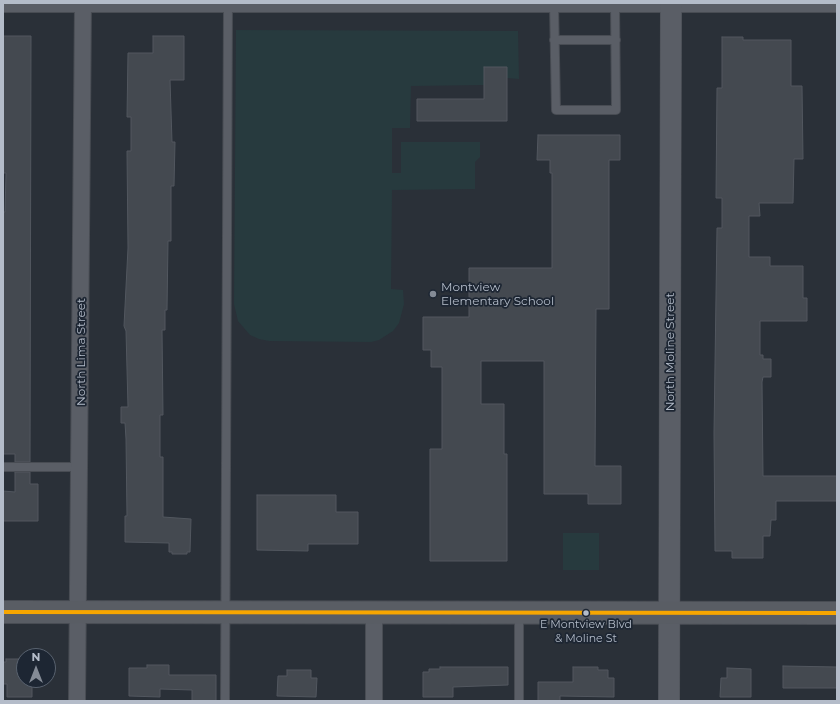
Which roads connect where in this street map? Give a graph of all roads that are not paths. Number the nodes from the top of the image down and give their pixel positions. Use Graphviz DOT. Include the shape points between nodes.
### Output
graph roads {
  1 [pos="83,3"];
  2 [pos="228,3"];
  3 [pos="377,3"];
  4 [pos="522,3"];
  5 [pos="671,3"];
  6 [pos="3,4"];
  7 [pos="554,4"];
  8 [pos="615,4"];
  9 [pos="837,4"];
  10 [pos="554,40"];
  11 [pos="616,40"];
  12 [pos="3,467"];
  13 [pos="80,467"];
  14 [pos="3,612"];
  15 [pos="225,612"];
  16 [pos="374,612"];
  17 [pos="670,612"];
  18 [pos="76,613"];
  19 [pos="519,613"];
  20 [pos="837,613"];
  21 [pos="76,701"];
  22 [pos="225,701"];
  23 [pos="374,701"];
  24 [pos="519,701"];
  25 [pos="669,701"];
  1 -- 2 [label="street"];
  1 -- 6 [label="street"];
  1 -- 13 [label="street, North Lima Street"];
  2 -- 3 [label="street"];
  2 -- 15 [label="lane"];
  3 -- 4 [label="street"];
  4 -- 7 [label="street"];
  5 -- 8 [label="street"];
  5 -- 9 [label="street"];
  5 -- 17 [label="street, North Moline Street"];
  7 -- 8 [label="street"];
  7 -- 10 [label="lane"];
  8 -- 11 [label="lane"];
  10 -- 11 [label="lane"];
  10 -- 11 [label="lane" via="556,110 616,110"];
  12 -- 13 [label="lane"];
  13 -- 18 [label="street, North Lima Street"];
  14 -- 18 [label="main road"];
  15 -- 16 [label="main road"];
  15 -- 18 [label="main road"];
  15 -- 22 [label="lane"];
  16 -- 19 [label="main road"];
  16 -- 23 [label="street"];
  17 -- 19 [label="main road"];
  17 -- 20 [label="main road"];
  17 -- 25 [label="street, North Moline Street"];
  18 -- 21 [label="street, North Lima Street"];
  19 -- 24 [label="lane"];
}
